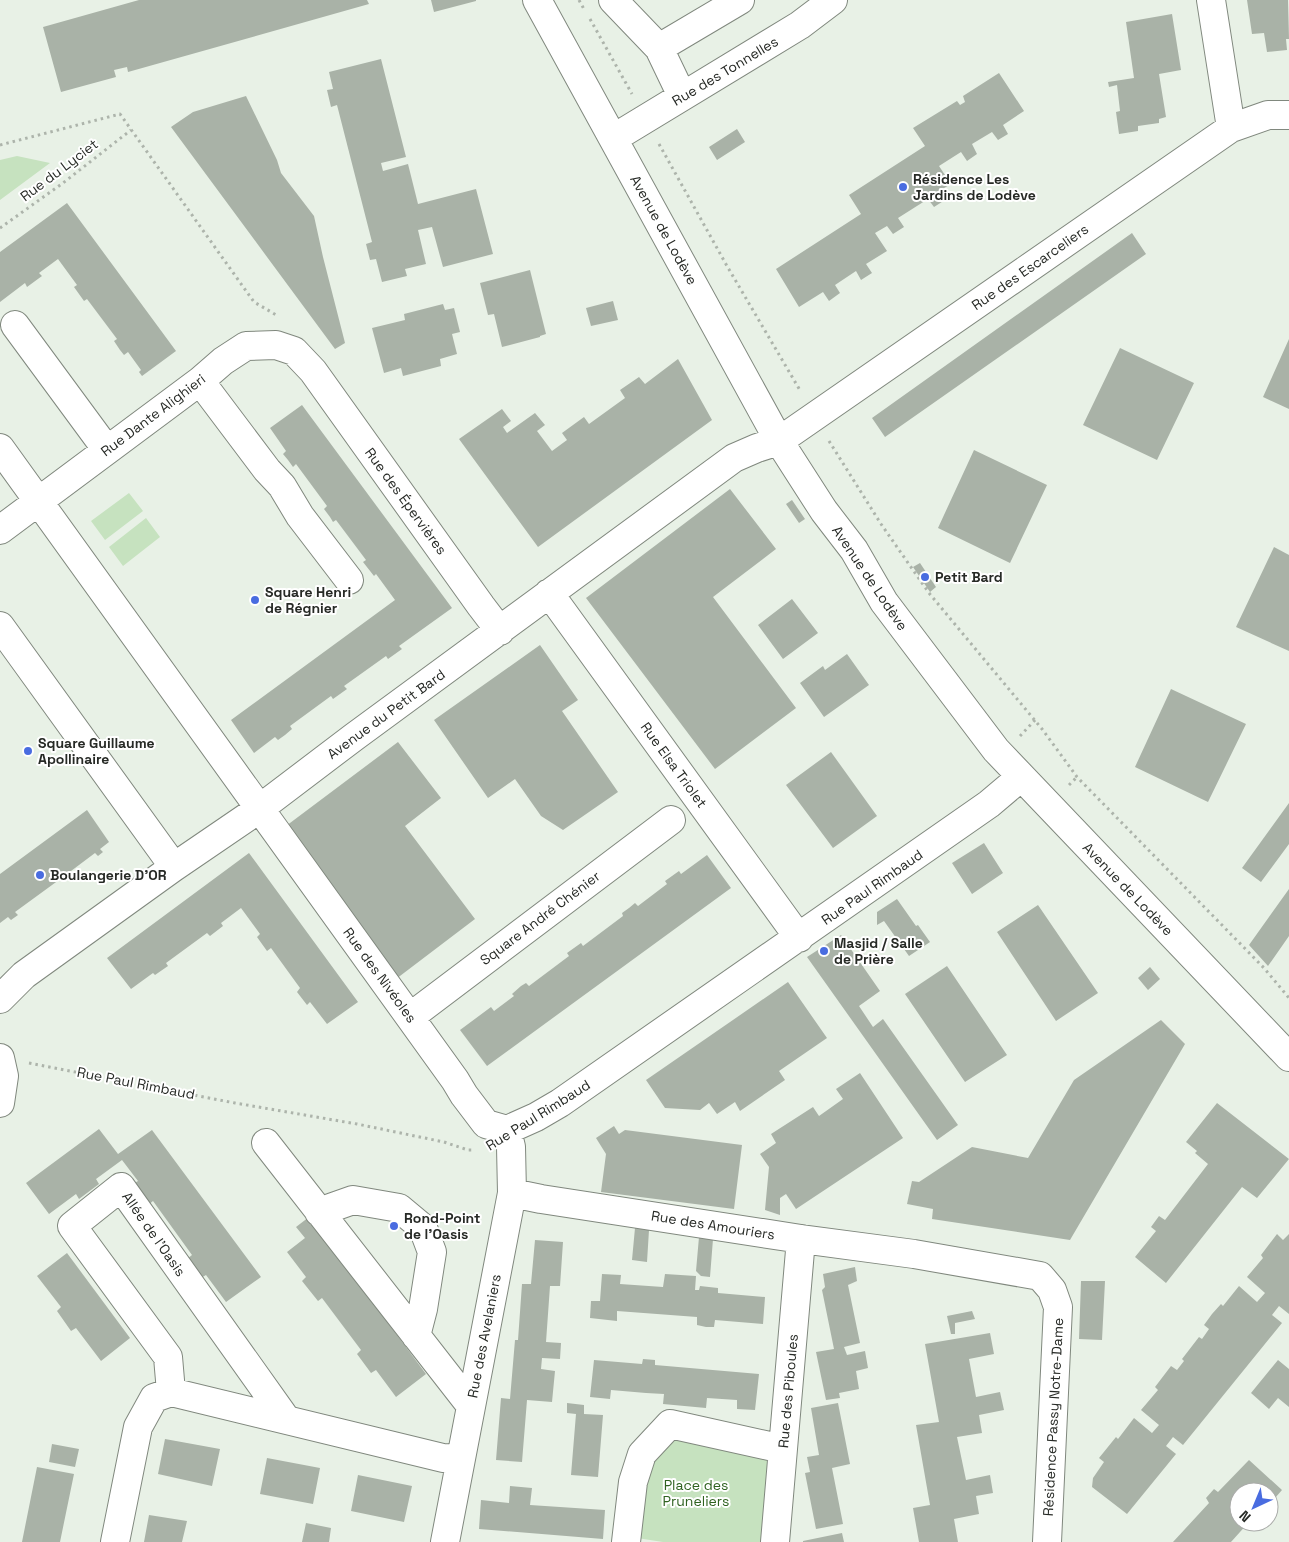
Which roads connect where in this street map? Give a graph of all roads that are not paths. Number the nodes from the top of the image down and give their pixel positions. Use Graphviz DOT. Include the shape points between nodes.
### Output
graph roads {
  1 [pos="537,0"];
  2 [pos="613,0"];
  3 [pos="740,0"];
  4 [pos="833,0"];
  5 [pos="1211,0"];
  6 [pos="659,48"];
  7 [pos="682,96"];
  8 [pos="1289,115"];
  9 [pos="1231,128"];
  10 [pos="614,138"];
  11 [pos="15,324"];
  12 [pos="313,371"];
  13 [pos="200,381"];
  14 [pos="780,441"];
  15 [pos="0,448"];
  16 [pos="107,450"];
  17 [pos="38,501"];
  18 [pos="0,530"];
  19 [pos="349,580"];
  20 [pos="549,593"];
  21 [pos="0,626"];
  22 [pos="500,630"];
  23 [pos="1021,777"];
  24 [pos="259,809"];
  25 [pos="670,820"];
  26 [pos="174,867"];
  27 [pos="799,938"];
  28 [pos="0,999"];
  29 [pos="410,1017"];
  30 [pos="1289,1057"];
  31 [pos="10,1059"];
  32 [pos="0,1104"];
  33 [pos="507,1130"];
  34 [pos="266,1143"];
  35 [pos="512,1193"];
  36 [pos="319,1212"];
  37 [pos="801,1239"];
  38 [pos="914,1254"];
  39 [pos="416,1336"];
  40 [pos="171,1392"];
  41 [pos="470,1406"];
  42 [pos="286,1419"];
  43 [pos="783,1449"];
  44 [pos="460,1459"];
  45 [pos="115,1542"];
  46 [pos="445,1542"];
  47 [pos="626,1542"];
  48 [pos="775,1542"];
  49 [pos="1047,1542"];
  1 -- 10 [label="street, Avenue de Lodève"];
  2 -- 6 [label="street"];
  3 -- 6 [label="street"];
  4 -- 7 [label="street, Rue des Tonnelles" via="800,25"];
  5 -- 9 [label="street"];
  6 -- 7 [label="street"];
  7 -- 10 [label="street, Rue des Tonnelles"];
  8 -- 9 [label="street, Rue des Escarceliers" via="1268,115"];
  9 -- 14 [label="street, Rue des Escarceliers"];
  10 -- 14 [label="street, Avenue de Lodève"];
  11 -- 16 [label="street"];
  12 -- 13 [label="street, Rue Dante Alighieri" via="294,351 276,345 246,346"];
  12 -- 22 [label="street, Rue des Épervières"];
  13 -- 16 [label="street, Rue Dante Alighieri"];
  13 -- 19 [label="street" via="282,486 300,516"];
  14 -- 20 [label="street, Avenue du Petit Bard" via="734,458"];
  14 -- 23 [label="street, Avenue de Lodève" via="824,511 854,550 884,602 982,732"];
  15 -- 17 [label="street"];
  16 -- 17 [label="street, Rue Dante Alighieri"];
  17 -- 18 [label="street, Rue Dante Alighieri"];
  17 -- 24 [label="street"];
  20 -- 22 [label="street, Avenue du Petit Bard"];
  20 -- 27 [label="street, Rue Elsa Triolet"];
  21 -- 26 [label="street"];
  22 -- 24 [label="street, Avenue du Petit Bard"];
  23 -- 27 [label="street, Rue Paul Rimbaud" via="990,804"];
  23 -- 30 [label="street, Avenue de Lodève"];
  24 -- 26 [label="street, Avenue du Petit Bard"];
  24 -- 29 [label="street, Rue des Nivéoles"];
  25 -- 29 [label="street, Square André Chénier"];
  26 -- 28 [label="street, Avenue du Petit Bard" via="24,975"];
  27 -- 33 [label="street, Rue Paul Rimbaud" via="560,1103"];
  29 -- 33 [label="street, Rue des Nivéoles" via="486,1124"];
  31 -- 32 [label="street"];
  33 -- 35 [label="street, Rue des Avelaniers" via="511,1147"];
  34 -- 36 [label="street"];
  35 -- 37 [label="street, Rue des Amouriers"];
  35 -- 41 [label="street, Rue des Avelaniers"];
  36 -- 39 [label="street"];
  36 -- 39 [label="street" via="353,1200 399,1208 423,1228 432,1252"];
  37 -- 38 [label="street, Rue des Amouriers"];
  37 -- 43 [label="street, Rue des Piboules"];
  38 -- 49 [label="street, Résidence Passy Notre-Dame" via="1040,1276 1052,1290 1058,1307"];
  39 -- 41 [label="street"];
  40 -- 42 [label="street"];
  40 -- 42 [label="street, Allée de l'Oasis" via="168,1357 72,1226 120,1187"];
  40 -- 45 [label="street" via="154,1398 138,1427"];
  41 -- 44 [label="street, Rue des Avelaniers"];
  42 -- 44 [label="street" via="443,1458"];
  43 -- 47 [label="street" via="670,1424 642,1454 633,1482"];
  43 -- 48 [label="street, Rue des Piboules"];
  44 -- 46 [label="street, Rue des Avelaniers"];
}
